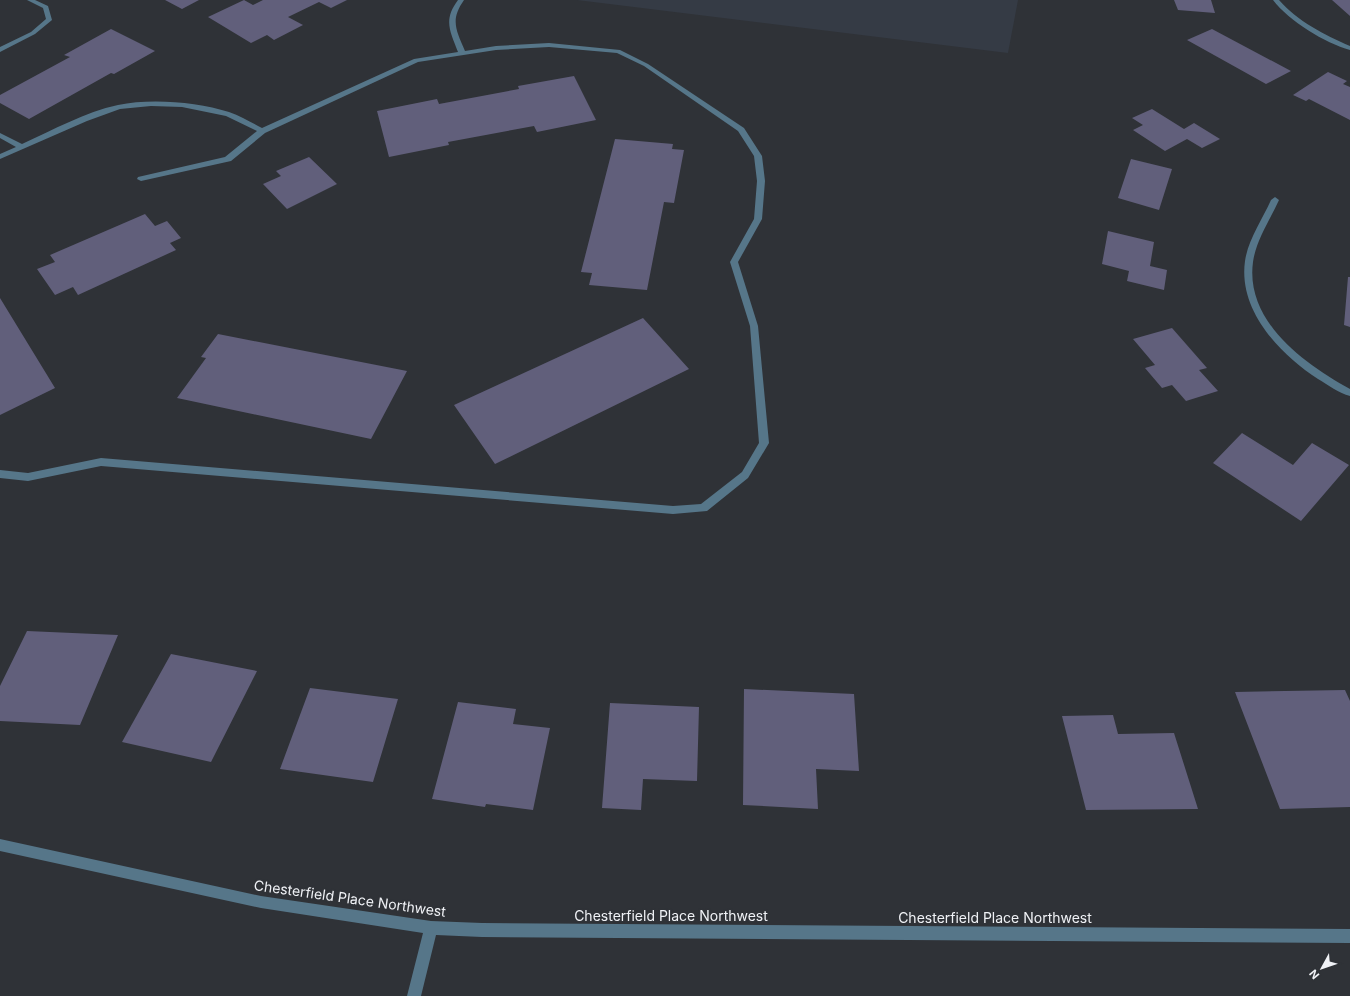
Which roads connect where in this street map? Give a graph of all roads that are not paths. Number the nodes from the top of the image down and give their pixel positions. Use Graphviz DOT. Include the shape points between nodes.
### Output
graph roads {
  1 [pos="30,0"];
  2 [pos="462,0"];
  3 [pos="1276,0"];
  4 [pos="1350,48"];
  5 [pos="0,50"];
  6 [pos="462,52"];
  7 [pos="262,131"];
  8 [pos="0,135"];
  9 [pos="22,147"];
  10 [pos="0,157"];
  11 [pos="141,179"];
  12 [pos="1276,200"];
  13 [pos="1350,394"];
  14 [pos="0,474"];
  15 [pos="0,845"];
  16 [pos="431,928"];
  17 [pos="1350,936"];
  18 [pos="414,996"];
  1 -- 5 [label="street" via="46,8 49,20 33,33"];
  2 -- 6 [label="street" via="453,11 450,21"];
  3 -- 4 [label="street" via="1298,20"];
  6 -- 7 [label="street" via="416,60"];
  6 -- 14 [label="street" via="549,45 618,51 646,65 741,130 758,156 761,181 758,218 734,262 754,326 764,443 745,475 703,508 673,510 101,462 28,477"];
  7 -- 9 [label="street" via="228,114 182,105 151,104 119,107 84,119"];
  7 -- 11 [label="street" via="228,159"];
  8 -- 9 [label="street"];
  9 -- 10 [label="street"];
  12 -- 13 [label="street" via="1255,243 1249,262 1248,281 1252,295 1265,323 1280,343 1298,361 1321,378"];
  15 -- 16 [label="street, Chesterfield Place Northwest" via="261,902"];
  16 -- 17 [label="street, Chesterfield Place Northwest"];
  16 -- 18 [label="street"];
}
